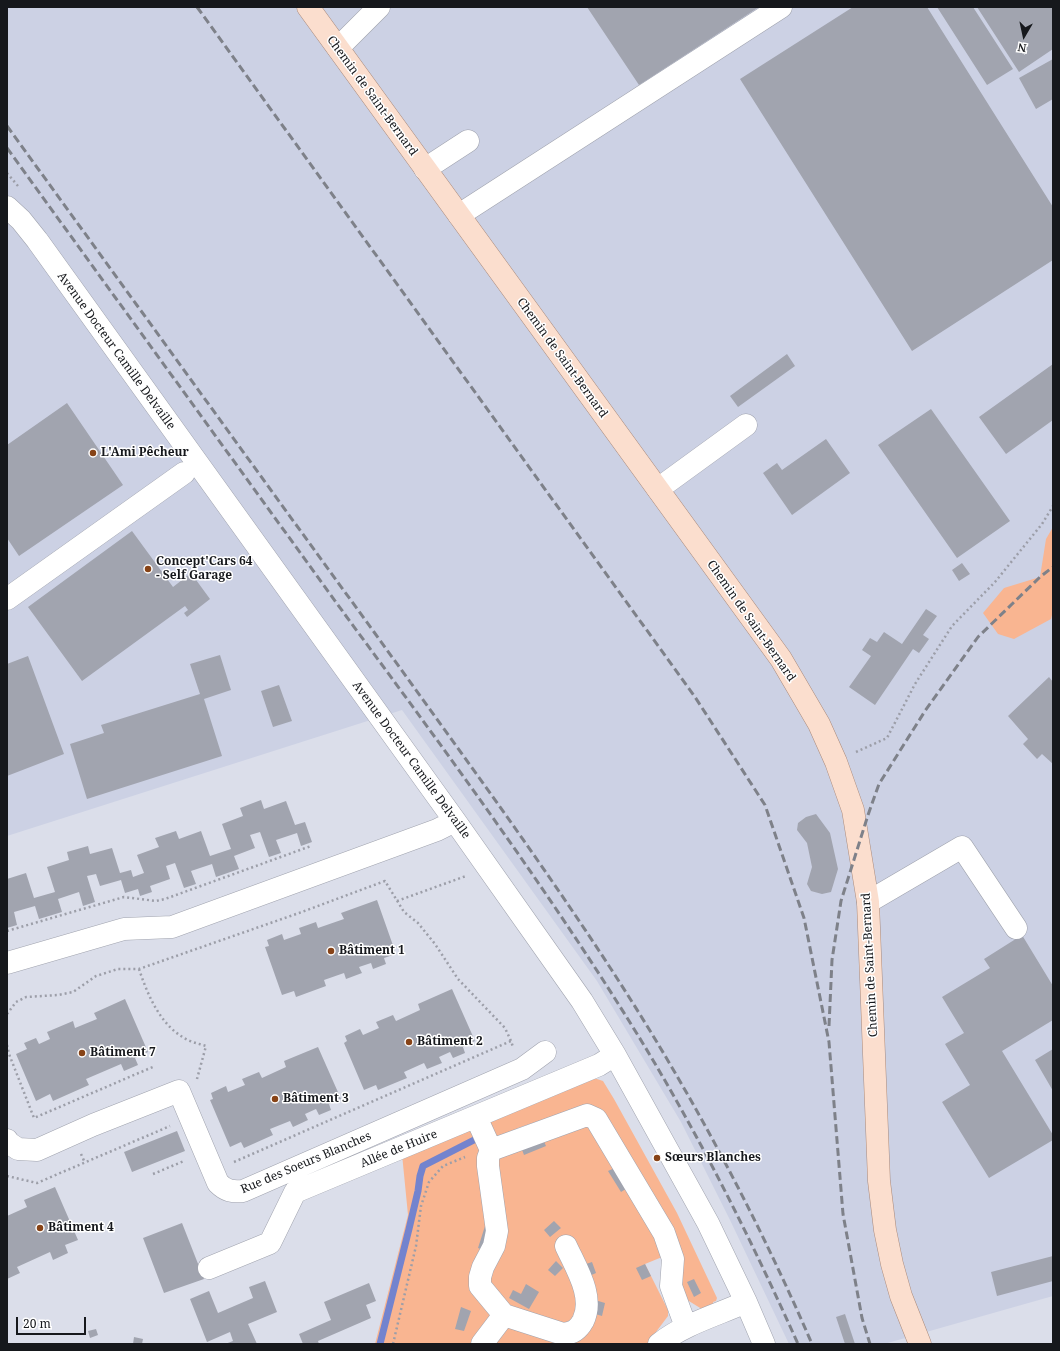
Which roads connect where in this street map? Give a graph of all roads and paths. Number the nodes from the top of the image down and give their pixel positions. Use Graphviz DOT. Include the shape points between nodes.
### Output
graph roads {
  1 [pos="308,7"];
  2 [pos="379,7"];
  3 [pos="781,7"];
  4 [pos="338,48"];
  5 [pos="468,141"];
  6 [pos="425,169"];
  7 [pos="7,208"];
  8 [pos="459,215"];
  9 [pos="746,425"];
  10 [pos="184,473"];
  11 [pos="658,489"];
  12 [pos="1053,506"];
  13 [pos="7,599"];
  14 [pos="836,762"];
  15 [pos="455,821"];
  16 [pos="311,846"];
  17 [pos="468,876"];
  18 [pos="397,901"];
  19 [pos="868,902"];
  20 [pos="1016,928"];
  21 [pos="7,931"];
  22 [pos="7,963"];
  23 [pos="139,969"];
  24 [pos="7,1006"];
  25 [pos="8,1012"];
  26 [pos="511,1041"];
  27 [pos="7,1045"];
  28 [pos="545,1052"];
  29 [pos="615,1055"];
  30 [pos="155,1066"];
  31 [pos="522,1069"];
  32 [pos="196,1084"];
  33 [pos="476,1117"];
  34 [pos="172,1126"];
  35 [pos="7,1140"];
  36 [pos="490,1148"];
  37 [pos="187,1160"];
  38 [pos="232,1163"];
  39 [pos="153,1174"];
  40 [pos="7,1176"];
  41 [pos="566,1246"];
  42 [pos="209,1268"];
  43 [pos="746,1302"];
  44 [pos="504,1315"];
  45 [pos="686,1327"];
  46 [pos="393,1344"];
  47 [pos="482,1344"];
  48 [pos="659,1344"];
  49 [pos="764,1344"];
  50 [pos="920,1344"];
  1 -- 4 [label="main road, Chemin de Saint-Bernard"];
  2 -- 4 [label="street"];
  3 -- 8 [label="street"];
  4 -- 6 [label="main road, Chemin de Saint-Bernard"];
  5 -- 6 [label="street"];
  6 -- 8 [label="main road, Chemin de Saint-Bernard"];
  7 -- 15 [label="street, Avenue Docteur Camille Delvaille" via="21,220 37,240"];
  8 -- 11 [label="main road, Chemin de Saint-Bernard"];
  9 -- 11 [label="street"];
  10 -- 13 [label="street"];
  11 -- 14 [label="main road, Chemin de Saint-Bernard" via="781,659 819,724"];
  12 -- 14 [label="path" via="1042,524 995,582 952,626 915,684 887,738"];
  14 -- 19 [label="main road, Chemin de Saint-Bernard" via="853,810"];
  15 -- 22 [label="street" via="172,927 124,929"];
  15 -- 29 [label="street, Avenue Docteur Camille Delvaille" via="582,1001"];
  16 -- 21 [label="path" via="160,900 124,897"];
  17 -- 18 [label="path"];
  18 -- 23 [label="path" via="385,881"];
  18 -- 26 [label="path" via="404,912 418,923 435,944 458,979 504,1028"];
  19 -- 20 [label="street" via="962,847"];
  19 -- 50 [label="main road, Chemin de Saint-Bernard" via="880,1181 885,1230 901,1296"];
  23 -- 25 [label="path" via="118,969 96,976 73,992 26,997 16,1002"];
  23 -- 32 [label="path" via="148,995 164,1019 188,1040 206,1046"];
  24 -- 25 [label="path"];
  26 -- 31 [label="path"];
  26 -- 38 [label="path"];
  27 -- 30 [label="path" via="34,1118"];
  28 -- 31 [label="street, Rue des Soeurs Blanches"];
  29 -- 33 [label="street, Allée de Huire" via="599,1065"];
  29 -- 43 [label="street, Avenue Docteur Camille Delvaille" via="708,1224"];
  31 -- 35 [label="street, Rue des Soeurs Blanches" via="243,1191 233,1192 224,1189 218,1183 179,1091 37,1150 18,1149"];
  33 -- 36 [label="street"];
  33 -- 42 [label="street, Allée de Huire" via="295,1192 270,1243"];
  34 -- 40 [label="path" via="37,1183"];
  36 -- 44 [label="street" via="488,1166 497,1231 494,1246 483,1267 480,1286"];
  36 -- 45 [label="street" via="587,1115 596,1119 664,1233 673,1259 671,1286"];
  36 -- 46 [label="path" via="443,1166 429,1182 421,1206 416,1246"];
  37 -- 39 [label="path"];
  41 -- 44 [label="street" via="585,1289 586,1309 580,1327 572,1333 563,1334"];
  43 -- 45 [label="street"];
  43 -- 49 [label="street, Avenue Docteur Camille Delvaille"];
  44 -- 47 [label="street"];
  45 -- 48 [label="street"];
}
